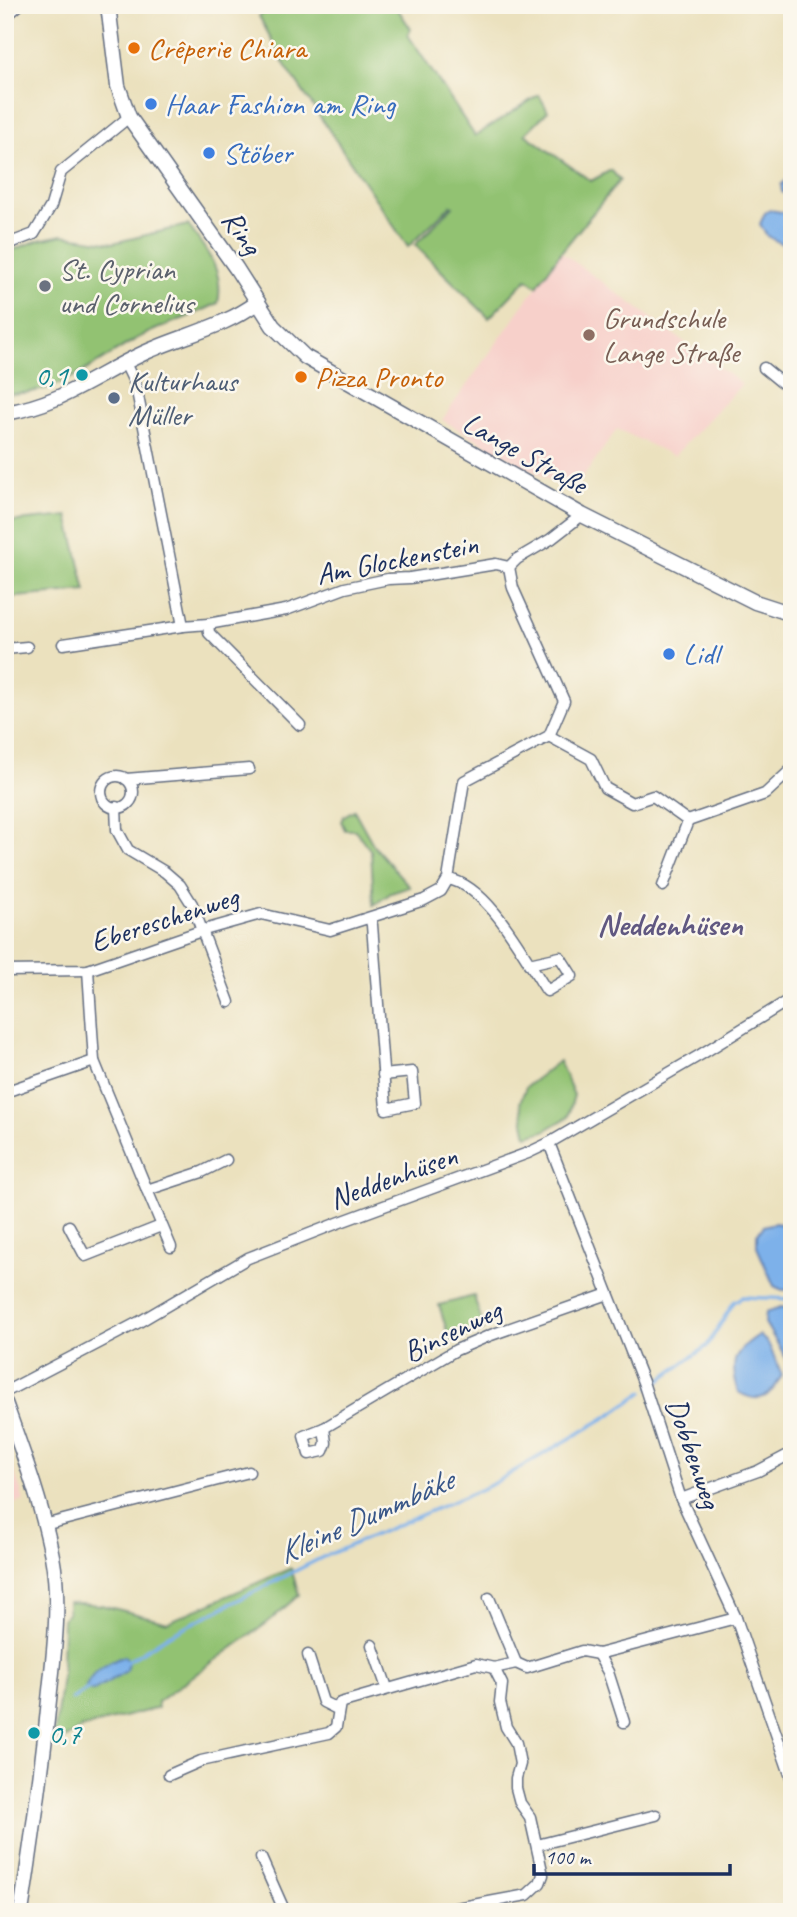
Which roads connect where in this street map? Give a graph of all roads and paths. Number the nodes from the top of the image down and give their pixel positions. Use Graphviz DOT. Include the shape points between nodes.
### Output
graph roads {
  1 [pos="19,5"];
  2 [pos="108,5"];
  3 [pos="5,17"];
  4 [pos="129,117"];
  5 [pos="5,245"];
  6 [pos="258,302"];
  7 [pos="125,363"];
  8 [pos="764,368"];
  9 [pos="792,391"];
  10 [pos="5,413"];
  11 [pos="582,515"];
  12 [pos="509,567"];
  13 [pos="792,614"];
  14 [pos="208,624"];
  15 [pos="183,626"];
  16 [pos="63,644"];
  17 [pos="27,647"];
  18 [pos="5,649"];
  19 [pos="300,725"];
  20 [pos="549,736"];
  21 [pos="249,769"];
  22 [pos="792,769"];
  23 [pos="126,779"];
  24 [pos="116,807"];
  25 [pos="688,821"];
  26 [pos="448,879"];
  27 [pos="663,886"];
  28 [pos="370,918"];
  29 [pos="204,930"];
  30 [pos="528,964"];
  31 [pos="88,970"];
  32 [pos="5,971"];
  33 [pos="792,998"];
  34 [pos="229,1002"];
  35 [pos="93,1061"];
  36 [pos="383,1075"];
  37 [pos="5,1092"];
  38 [pos="549,1143"];
  39 [pos="226,1160"];
  40 [pos="147,1190"];
  41 [pos="69,1226"];
  42 [pos="161,1226"];
  43 [pos="171,1247"];
  44 [pos="608,1294"];
  45 [pos="5,1392"];
  46 [pos="5,1403"];
  47 [pos="324,1428"];
  48 [pos="792,1453"];
  49 [pos="249,1472"];
  50 [pos="681,1499"];
  51 [pos="44,1525"];
  52 [pos="489,1598"];
  53 [pos="736,1618"];
  54 [pos="373,1645"];
  55 [pos="598,1654"];
  56 [pos="308,1655"];
  57 [pos="516,1662"];
  58 [pos="494,1668"];
  59 [pos="387,1688"];
  60 [pos="337,1709"];
  61 [pos="624,1722"];
  62 [pos="169,1775"];
  63 [pos="792,1779"];
  64 [pos="656,1815"];
  65 [pos="537,1845"];
  66 [pos="261,1858"];
  67 [pos="21,1912"];
  68 [pos="285,1912"];
  69 [pos="435,1912"];
  1 -- 3 [label="street"];
  2 -- 4 [label="street, Ring" via="118,86"];
  4 -- 5 [label="street" via="61,172 51,205 33,234"];
  4 -- 6 [label="street, Ring"];
  6 -- 7 [label="street" via="242,314"];
  6 -- 11 [label="street, Lange Straße" via="277,331 323,369"];
  7 -- 10 [label="street" via="60,398"];
  7 -- 15 [label="street" via="136,387"];
  8 -- 9 [label="street"];
  11 -- 12 [label="street, Am Glockenstein"];
  11 -- 13 [label="street, Lange Straße" via="755,602"];
  12 -- 14 [label="street, Am Glockenstein" via="496,564 388,579 345,588 286,610"];
  12 -- 20 [label="street" via="513,588 564,701"];
  14 -- 15 [label="street, Am Glockenstein"];
  14 -- 19 [label="street" via="209,633"];
  15 -- 16 [label="street, Am Glockenstein"];
  17 -- 18 [label="street"];
  20 -- 25 [label="street" via="591,759 605,788 632,803 653,796"];
  20 -- 26 [label="street" via="464,781"];
  21 -- 23 [label="street"];
  22 -- 25 [label="street" via="765,794"];
  23 -- 24 [label="street" via="132,797 126,805"];
  23 -- 24 [label="street" via="110,777 101,789 106,804"];
  24 -- 29 [label="street" via="119,838 128,850 180,885"];
  25 -- 27 [label="street"];
  26 -- 28 [label="street, Ebereschenweg" via="441,891"];
  26 -- 30 [label="street" via="462,882 491,908"];
  28 -- 29 [label="street, Ebereschenweg" via="330,930 261,914"];
  28 -- 36 [label="street"];
  29 -- 31 [label="street, Ebereschenweg"];
  29 -- 34 [label="street"];
  31 -- 32 [label="street, Ebereschenweg"];
  31 -- 35 [label="street"];
  33 -- 38 [label="street, Neddenhüsen"];
  35 -- 37 [label="street"];
  35 -- 40 [label="street"];
  38 -- 44 [label="street, Dobbenweg"];
  38 -- 45 [label="street, Neddenhüsen" via="248,1258"];
  39 -- 40 [label="street"];
  40 -- 42 [label="street"];
  41 -- 42 [label="street" via="85,1256"];
  42 -- 43 [label="street"];
  44 -- 47 [label="street, Binsenweg" via="456,1350"];
  44 -- 50 [label="street, Dobbenweg"];
  46 -- 51 [label="street"];
  48 -- 50 [label="street" via="758,1471"];
  49 -- 51 [label="street"];
  50 -- 53 [label="street, Dobbenweg"];
  51 -- 67 [label="street" via="52,1556 56,1616 44,1750"];
  52 -- 57 [label="street"];
  53 -- 55 [label="street"];
  53 -- 63 [label="street, Dobbenweg"];
  54 -- 59 [label="street"];
  55 -- 57 [label="street" via="582,1651 527,1668"];
  55 -- 61 [label="street"];
  56 -- 60 [label="street" via="323,1702"];
  57 -- 58 [label="street"];
  58 -- 59 [label="street" via="476,1664"];
  58 -- 65 [label="street" via="502,1684 500,1702 506,1727 516,1743 520,1764 516,1788"];
  59 -- 60 [label="street" via="340,1703"];
  60 -- 62 [label="street" via="337,1727 329,1733 201,1761"];
  64 -- 65 [label="street"];
  65 -- 69 [label="street" via="543,1875 527,1895"];
  66 -- 68 [label="street"];
}
